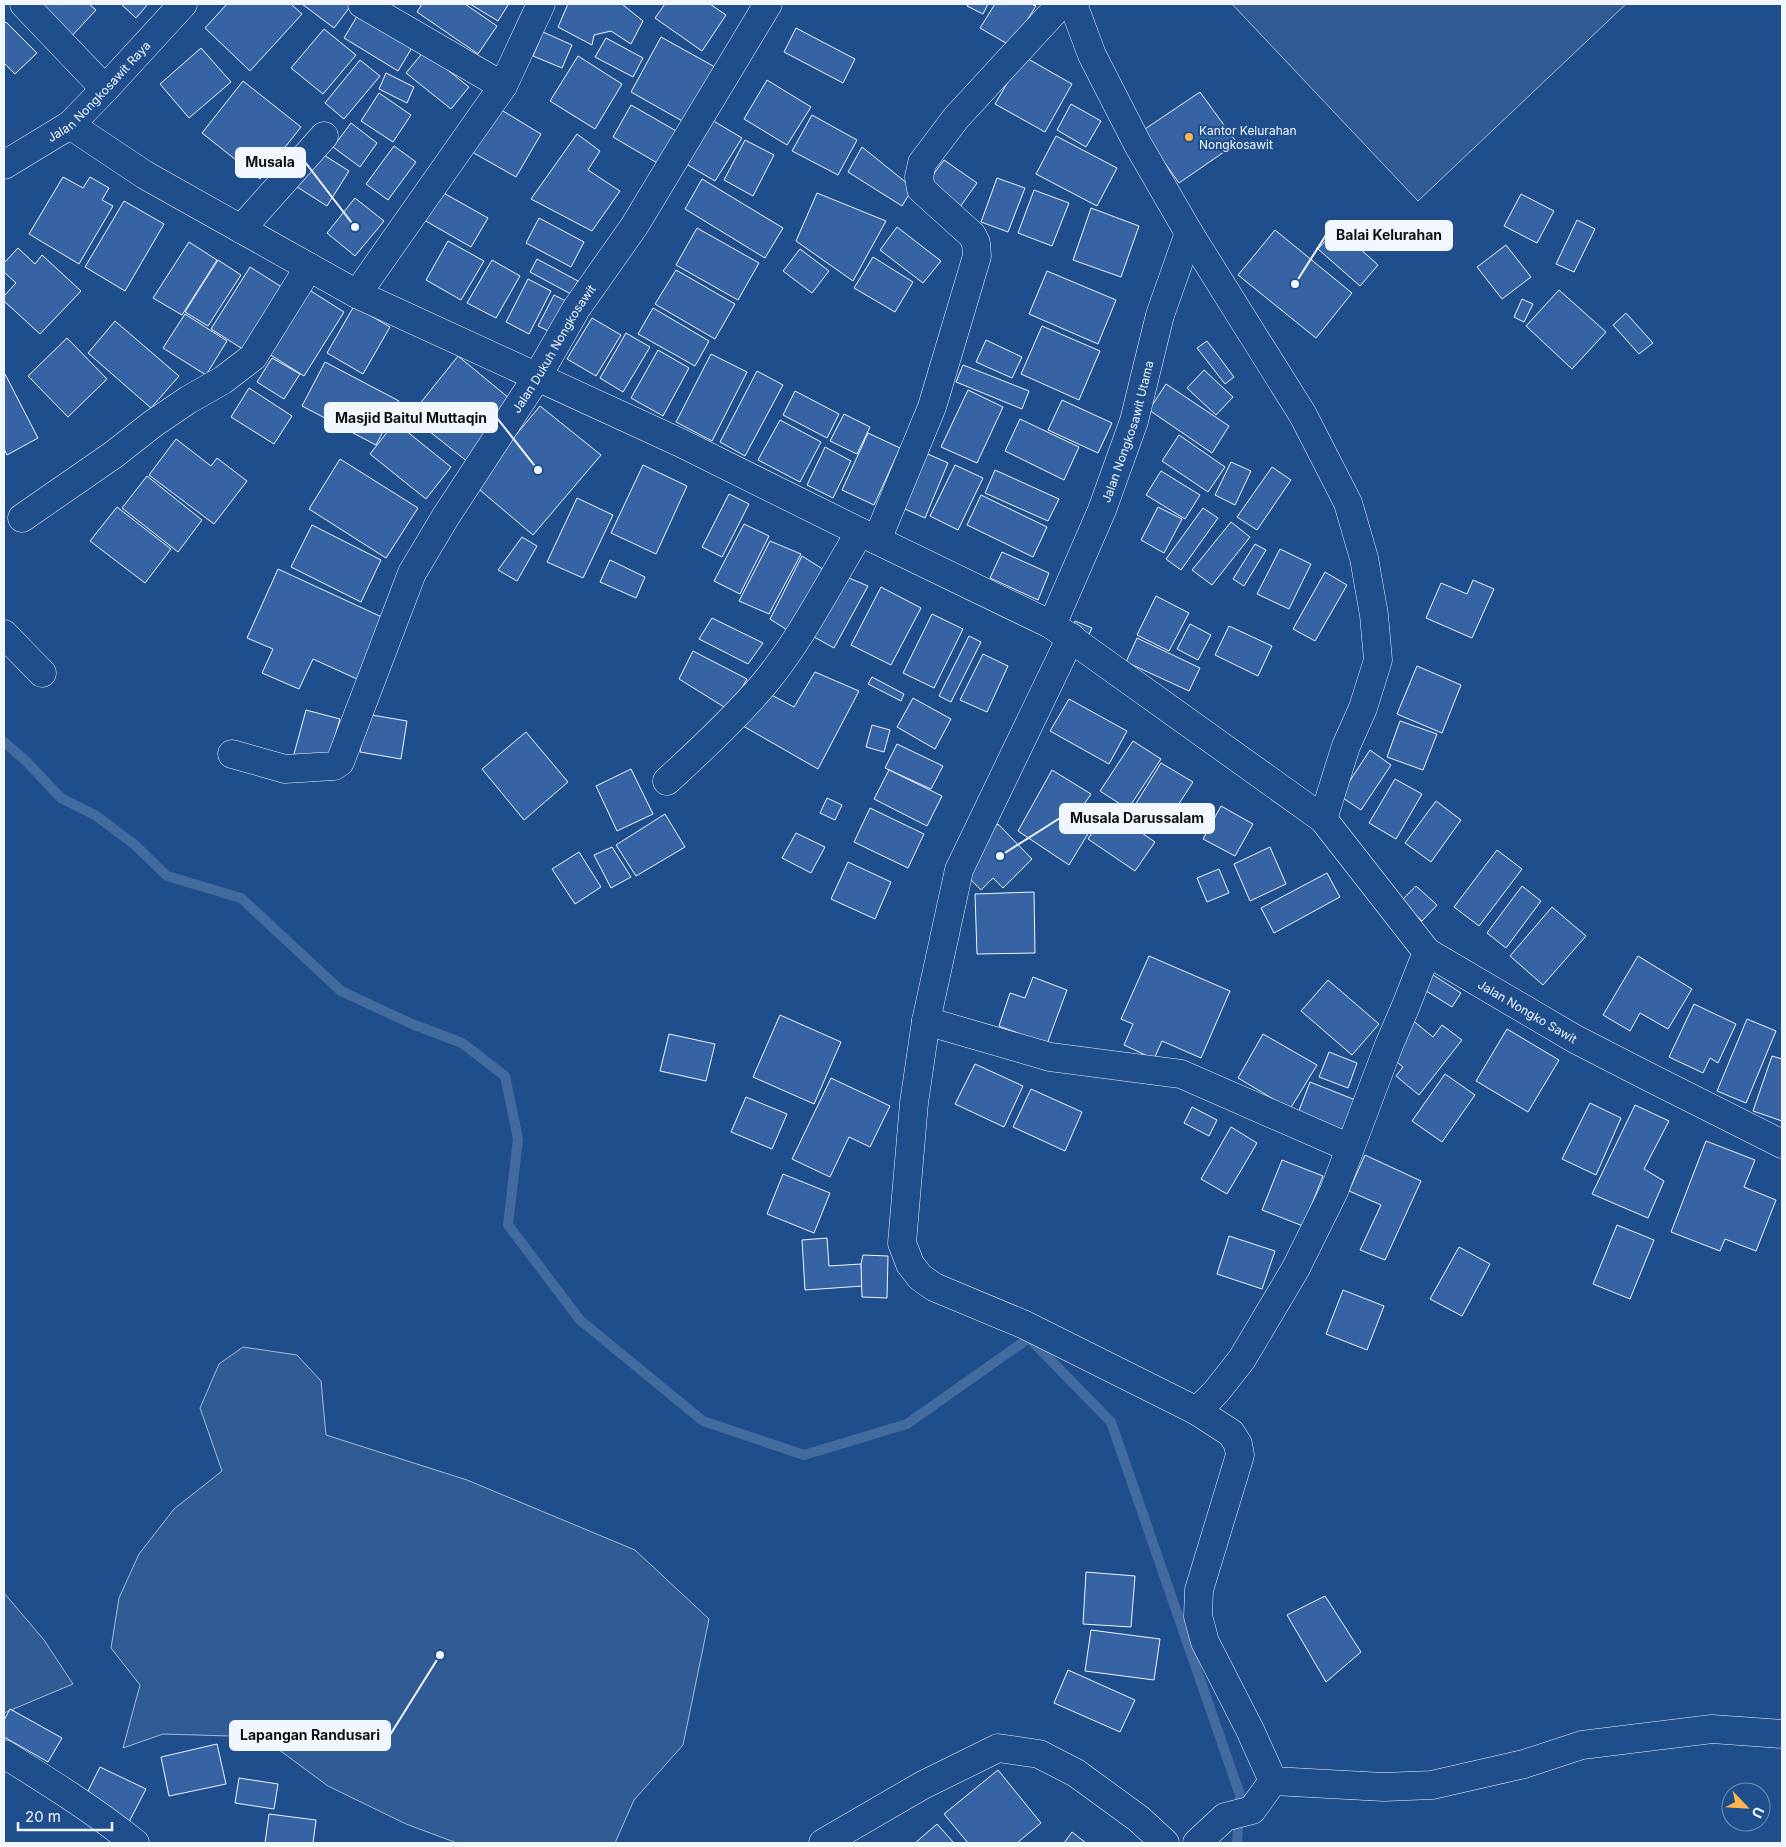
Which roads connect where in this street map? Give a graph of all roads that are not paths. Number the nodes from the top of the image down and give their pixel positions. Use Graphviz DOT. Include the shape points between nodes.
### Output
graph roads {
  1 [pos="24,4"];
  2 [pos="183,4"];
  3 [pos="362,4"];
  4 [pos="542,4"];
  5 [pos="768,4"];
  6 [pos="1061,4"];
  7 [pos="1073,4"];
  8 [pos="503,86"];
  9 [pos="105,89"];
  10 [pos="70,125"];
  11 [pos="324,136"];
  12 [pos="4,165"];
  13 [pos="241,229"];
  14 [pos="1189,233"];
  15 [pos="308,267"];
  16 [pos="357,294"];
  17 [pos="537,377"];
  18 [pos="22,518"];
  19 [pos="868,536"];
  20 [pos="1061,631"];
  21 [pos="4,634"];
  22 [pos="42,673"];
  23 [pos="232,754"];
  24 [pos="667,781"];
  25 [pos="1323,819"];
  26 [pos="1427,952"];
  27 [pos="926,1021"];
  28 [pos="1782,1144"];
  29 [pos="1350,1148"];
  30 [pos="1197,1411"];
  31 [pos="1782,1734"];
  32 [pos="4,1754"];
  33 [pos="1273,1781"];
  34 [pos="135,1843"];
  35 [pos="823,1843"];
  36 [pos="1165,1843"];
  37 [pos="1197,1843"];
  1 -- 9 [label="street"];
  2 -- 9 [label="street, Jalan Nongkosawit Raya"];
  3 -- 8 [label="street"];
  4 -- 8 [label="street"];
  5 -- 17 [label="street, Jalan Dukuh Nongkosawit" via="666,175 576,310"];
  6 -- 19 [label="street" via="956,118 922,163 918,177 921,189 972,235 977,256 932,407"];
  7 -- 14 [label="street" via="1092,55 1137,143"];
  8 -- 16 [label="street"];
  9 -- 10 [label="street, Jalan Nongkosawit Raya"];
  10 -- 12 [label="street, Jalan Nongkosawit Raya"];
  10 -- 13 [label="street, Jalan Nongko Sawit" via="145,175"];
  11 -- 13 [label="street"];
  13 -- 15 [label="street, Jalan Nongko Sawit"];
  14 -- 20 [label="street, Jalan Nongkosawit Utama" via="1160,315 1134,421"];
  14 -- 25 [label="street" via="1303,415 1348,503 1364,558 1378,660"];
  15 -- 16 [label="street, Jalan Nongko Sawit"];
  15 -- 18 [label="street" via="253,357"];
  16 -- 17 [label="street, Jalan Nongko Sawit"];
  17 -- 19 [label="street, Jalan Nongko Sawit" via="681,443"];
  17 -- 23 [label="street, Jalan Dukuh Nongkosawit" via="412,573 340,762 334,766 284,769"];
  19 -- 20 [label="street, Jalan Nongko Sawit"];
  19 -- 24 [label="street" via="764,683 712,741"];
  20 -- 25 [label="street, Jalan Nongko Sawit"];
  20 -- 27 [label="street, Jalan Nongkosawit Utama" via="959,870"];
  21 -- 22 [label="street"];
  25 -- 26 [label="street, Jalan Nongko Sawit"];
  26 -- 28 [label="street, Jalan Nongko Sawit" via="1575,1039"];
  26 -- 29 [label="street"];
  27 -- 29 [label="street" via="1050,1057 1181,1074"];
  27 -- 30 [label="street, Jalan Nongkosawit Utama" via="914,1103 902,1243 910,1264 934,1287 1025,1325"];
  29 -- 30 [label="street" via="1334,1191 1296,1268 1242,1359"];
  30 -- 33 [label="street, Jalan Nongkosawit Utama" via="1230,1433 1238,1444 1240,1455 1199,1590 1198,1616 1205,1642"];
  31 -- 33 [label="street" via="1712,1729 1582,1745 1524,1764 1432,1785 1384,1787"];
  32 -- 34 [label="street"];
  33 -- 37 [label="street" via="1252,1810 1225,1817"];
  35 -- 36 [label="street" via="923,1785 998,1748 1039,1754 1076,1773 1140,1819"];
}
